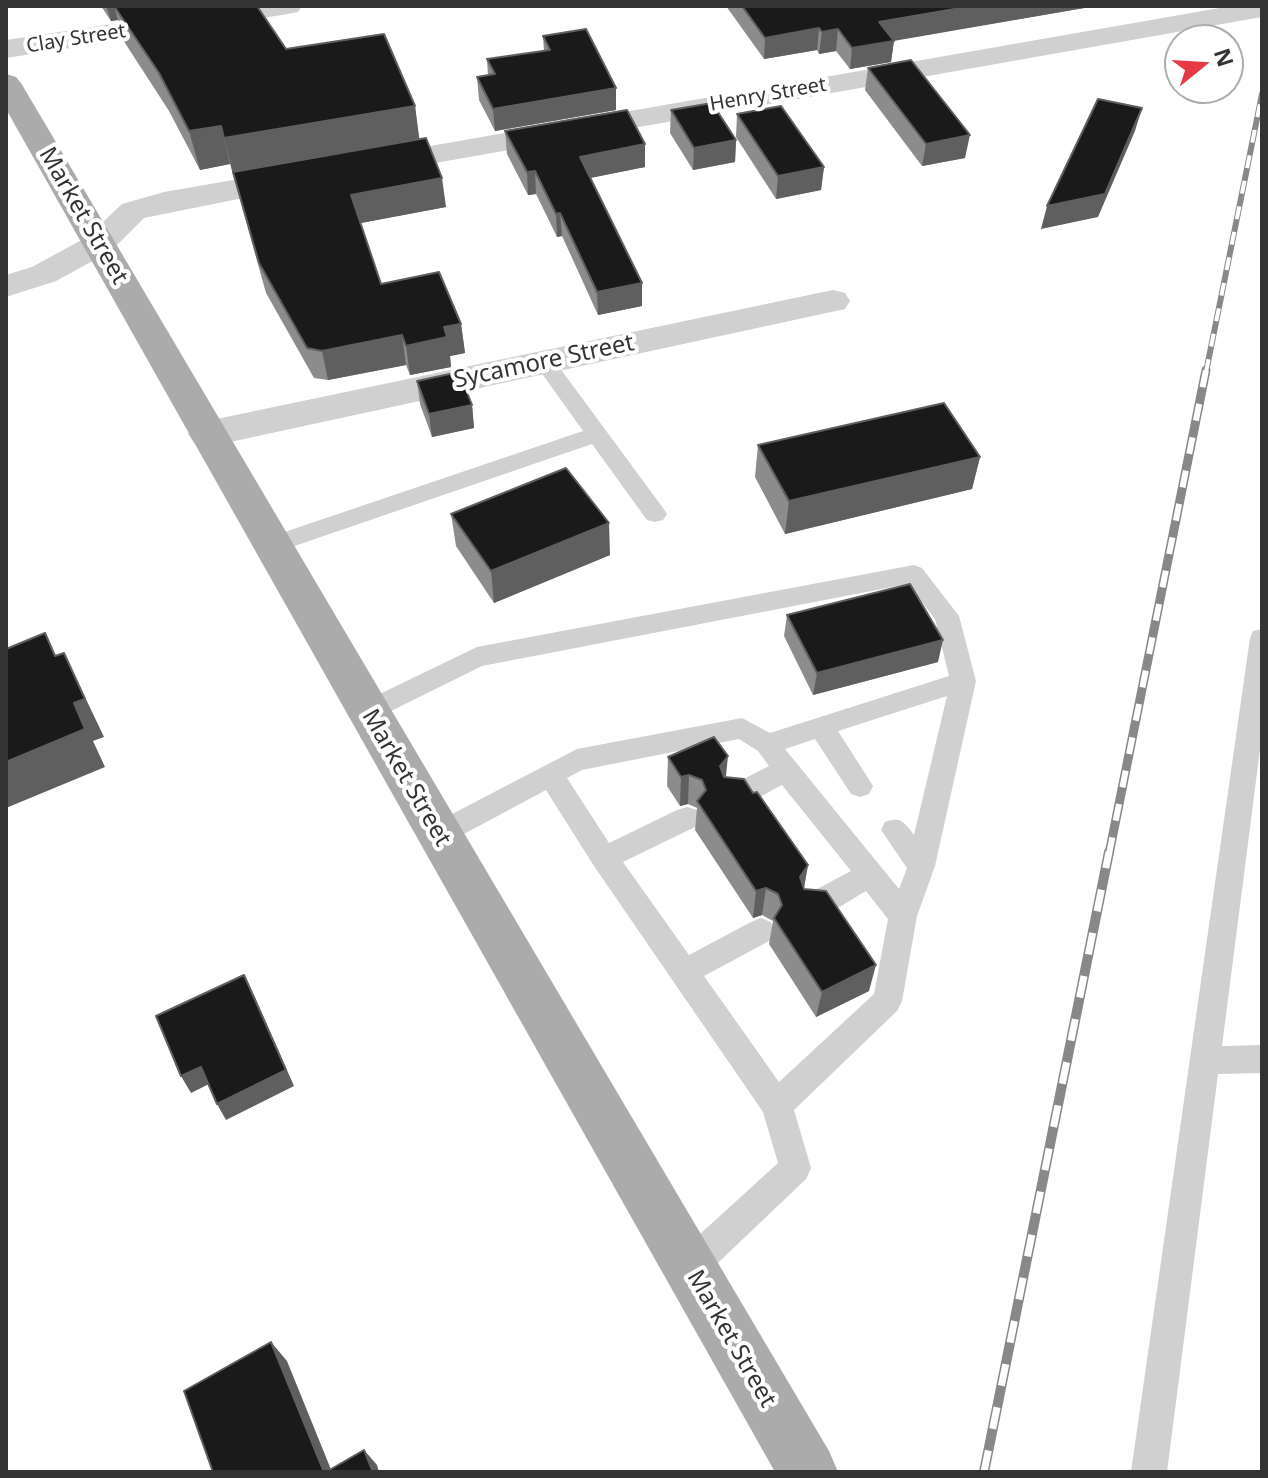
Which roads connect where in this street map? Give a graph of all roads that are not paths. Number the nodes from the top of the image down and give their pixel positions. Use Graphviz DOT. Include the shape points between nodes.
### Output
graph roads {
  1 [pos="288,6"];
  2 [pos="1262,9"];
  3 [pos="6,49"];
  4 [pos="6,83"];
  5 [pos="351,169"];
  6 [pos="320,174"];
  7 [pos="99,244"];
  8 [pos="6,286"];
  9 [pos="833,301"];
  10 [pos="544,361"];
  11 [pos="207,434"];
  12 [pos="597,434"];
  13 [pos="655,514"];
  14 [pos="272,545"];
  15 [pos="1262,638"];
  16 [pos="963,681"];
  17 [pos="368,711"];
  18 [pos="821,727"];
  19 [pos="767,744"];
  20 [pos="786,770"];
  21 [pos="550,774"];
  22 [pos="860,786"];
  23 [pos="733,797"];
  24 [pos="687,818"];
  25 [pos="895,830"];
  26 [pos="439,834"];
  27 [pos="604,858"];
  28 [pos="921,866"];
  29 [pos="870,875"];
  30 [pos="812,906"];
  31 [pos="903,916"];
  32 [pos="761,931"];
  33 [pos="684,972"];
  34 [pos="1262,1059"];
  35 [pos="1205,1060"];
  36 [pos="777,1105"];
  37 [pos="689,1267"];
  38 [pos="808,1472"];
  39 [pos="1149,1472"];
  1 -- 3 [label="street, Clay Street"];
  2 -- 5 [label="street, Henry Street"];
  4 -- 7 [label="main road, Market Street"];
  6 -- 7 [label="street" via="133,211"];
  7 -- 8 [label="street" via="44,274"];
  7 -- 11 [label="main road, Market Street"];
  9 -- 10 [label="street, Sycamore Street"];
  10 -- 11 [label="street, Sycamore Street"];
  10 -- 12 [label="lane"];
  11 -- 14 [label="main road, Market Street"];
  12 -- 13 [label="lane"];
  12 -- 14 [label="lane"];
  14 -- 17 [label="main road, Market Street"];
  15 -- 35 [label="lane"];
  16 -- 17 [label="lane" via="947,616 914,574 477,657"];
  16 -- 18 [label="lane"];
  16 -- 28 [label="lane"];
  17 -- 26 [label="main road, Market Street"];
  18 -- 19 [label="lane"];
  18 -- 22 [label="lane"];
  19 -- 20 [label="lane"];
  19 -- 21 [label="lane" via="742,728 577,760"];
  20 -- 23 [label="lane"];
  20 -- 29 [label="lane"];
  21 -- 26 [label="lane"];
  21 -- 27 [label="lane"];
  24 -- 27 [label="lane"];
  25 -- 28 [label="lane"];
  26 -- 37 [label="main road, Market Street"];
  27 -- 33 [label="lane"];
  28 -- 31 [label="lane"];
  29 -- 30 [label="lane"];
  29 -- 31 [label="lane"];
  31 -- 36 [label="lane" via="887,1001"];
  32 -- 33 [label="lane"];
  33 -- 36 [label="lane"];
  34 -- 35 [label="lane"];
  35 -- 39 [label="lane"];
  36 -- 37 [label="lane" via="795,1168"];
  37 -- 38 [label="main road, Market Street"];
}
